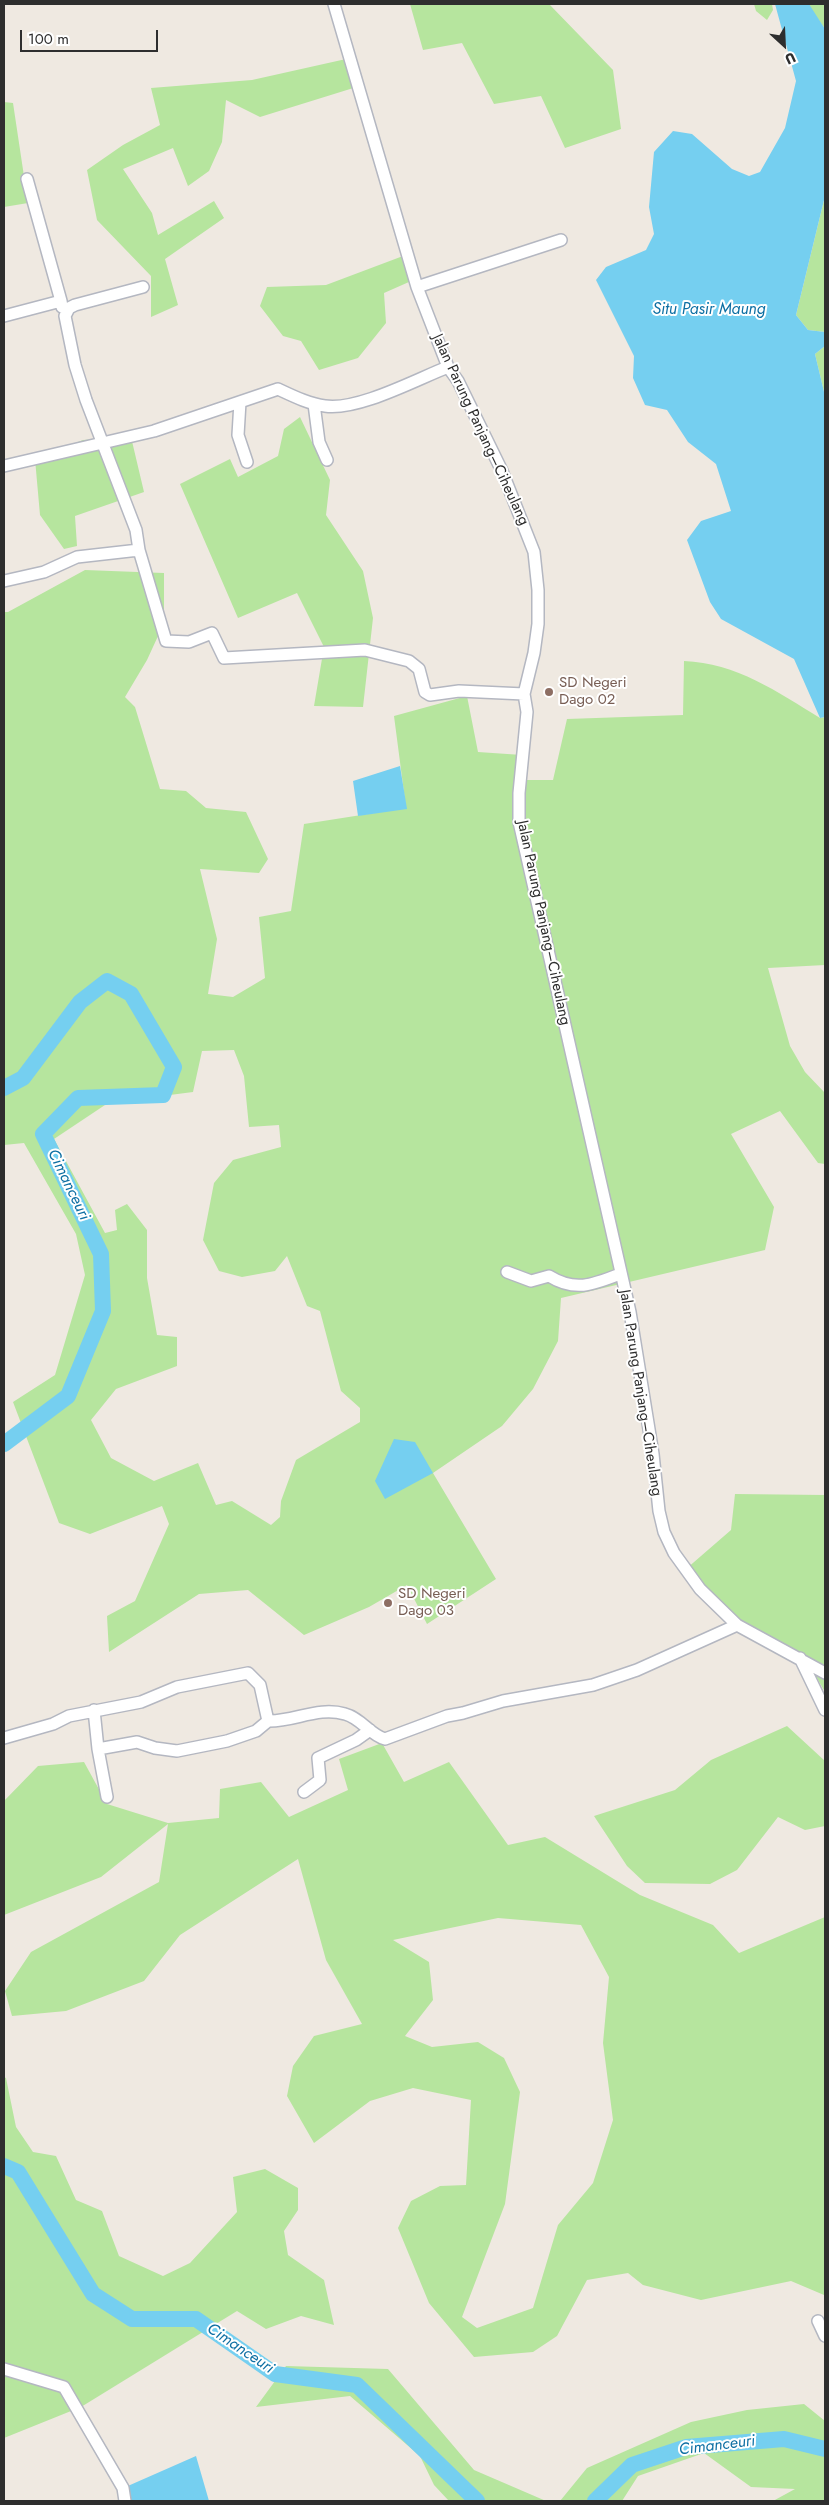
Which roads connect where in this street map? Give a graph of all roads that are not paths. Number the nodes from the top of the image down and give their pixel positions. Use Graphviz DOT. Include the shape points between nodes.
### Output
graph roads {
  1 [pos="334,4"];
  2 [pos="27,179"];
  3 [pos="561,240"];
  4 [pos="143,287"];
  5 [pos="417,287"];
  6 [pos="61,302"];
  7 [pos="4,316"];
  8 [pos="65,316"];
  9 [pos="448,366"];
  10 [pos="240,402"];
  11 [pos="314,404"];
  12 [pos="103,442"];
  13 [pos="327,460"];
  14 [pos="247,462"];
  15 [pos="4,466"];
  16 [pos="139,550"];
  17 [pos="4,582"];
  18 [pos="524,694"];
  19 [pos="506,1272"];
  20 [pos="620,1274"];
  21 [pos="737,1625"];
  22 [pos="800,1658"];
  23 [pos="825,1672"];
  24 [pos="94,1710"];
  25 [pos="825,1710"];
  26 [pos="268,1720"];
  27 [pos="370,1730"];
  28 [pos="4,1738"];
  29 [pos="98,1748"];
  30 [pos="304,1792"];
  31 [pos="107,1797"];
  32 [pos="818,2321"];
  33 [pos="825,2336"];
  34 [pos="4,2370"];
  35 [pos="125,2501"];
  1 -- 5 [label="street, Jalan Parung Panjang–Ciheulang"];
  2 -- 6 [label="street"];
  3 -- 5 [label="street"];
  4 -- 8 [label="street" via="75,305"];
  5 -- 9 [label="street, Jalan Parung Panjang–Ciheulang"];
  6 -- 7 [label="street"];
  6 -- 8 [label="street"];
  8 -- 12 [label="street" via="75,365"];
  9 -- 11 [label="street" via="365,400 338,407"];
  9 -- 18 [label="street, Jalan Parung Panjang–Ciheulang" via="502,470 534,552 538,624"];
  10 -- 11 [label="street" via="278,389"];
  10 -- 12 [label="street" via="154,431"];
  10 -- 14 [label="street" via="238,435"];
  11 -- 13 [label="street" via="319,442"];
  12 -- 15 [label="street"];
  12 -- 16 [label="street" via="136,530"];
  16 -- 17 [label="street" via="76,557 44,572"];
  16 -- 18 [label="street" via="166,642 189,642 212,633 224,658 365,650 409,661 419,669 425,692 430,695 459,691"];
  18 -- 20 [label="street, Jalan Parung Panjang–Ciheulang" via="527,712 519,822"];
  19 -- 20 [label="street" via="531,1281 549,1276 574,1287"];
  20 -- 21 [label="street, Jalan Parung Panjang–Ciheulang" via="630,1312 664,1532 674,1553 700,1589"];
  21 -- 22 [label="street, Jalan Parung Panjang–Ciheulang"];
  21 -- 27 [label="street" via="637,1670 592,1685 503,1701 447,1716 384,1739"];
  22 -- 23 [label="street, Jalan Parung Panjang–Ciheulang"];
  22 -- 25 [label="street"];
  24 -- 26 [label="street" via="141,1702 177,1686 248,1672 260,1686"];
  24 -- 28 [label="street"];
  24 -- 29 [label="street"];
  26 -- 27 [label="street" via="283,1721 311,1713 346,1714"];
  26 -- 29 [label="street" via="256,1731 177,1751 137,1742"];
  27 -- 30 [label="street" via="318,1758 320,1780"];
  29 -- 31 [label="street"];
  32 -- 33 [label="street"];
  34 -- 35 [label="street" via="64,2387 123,2488"];
}
